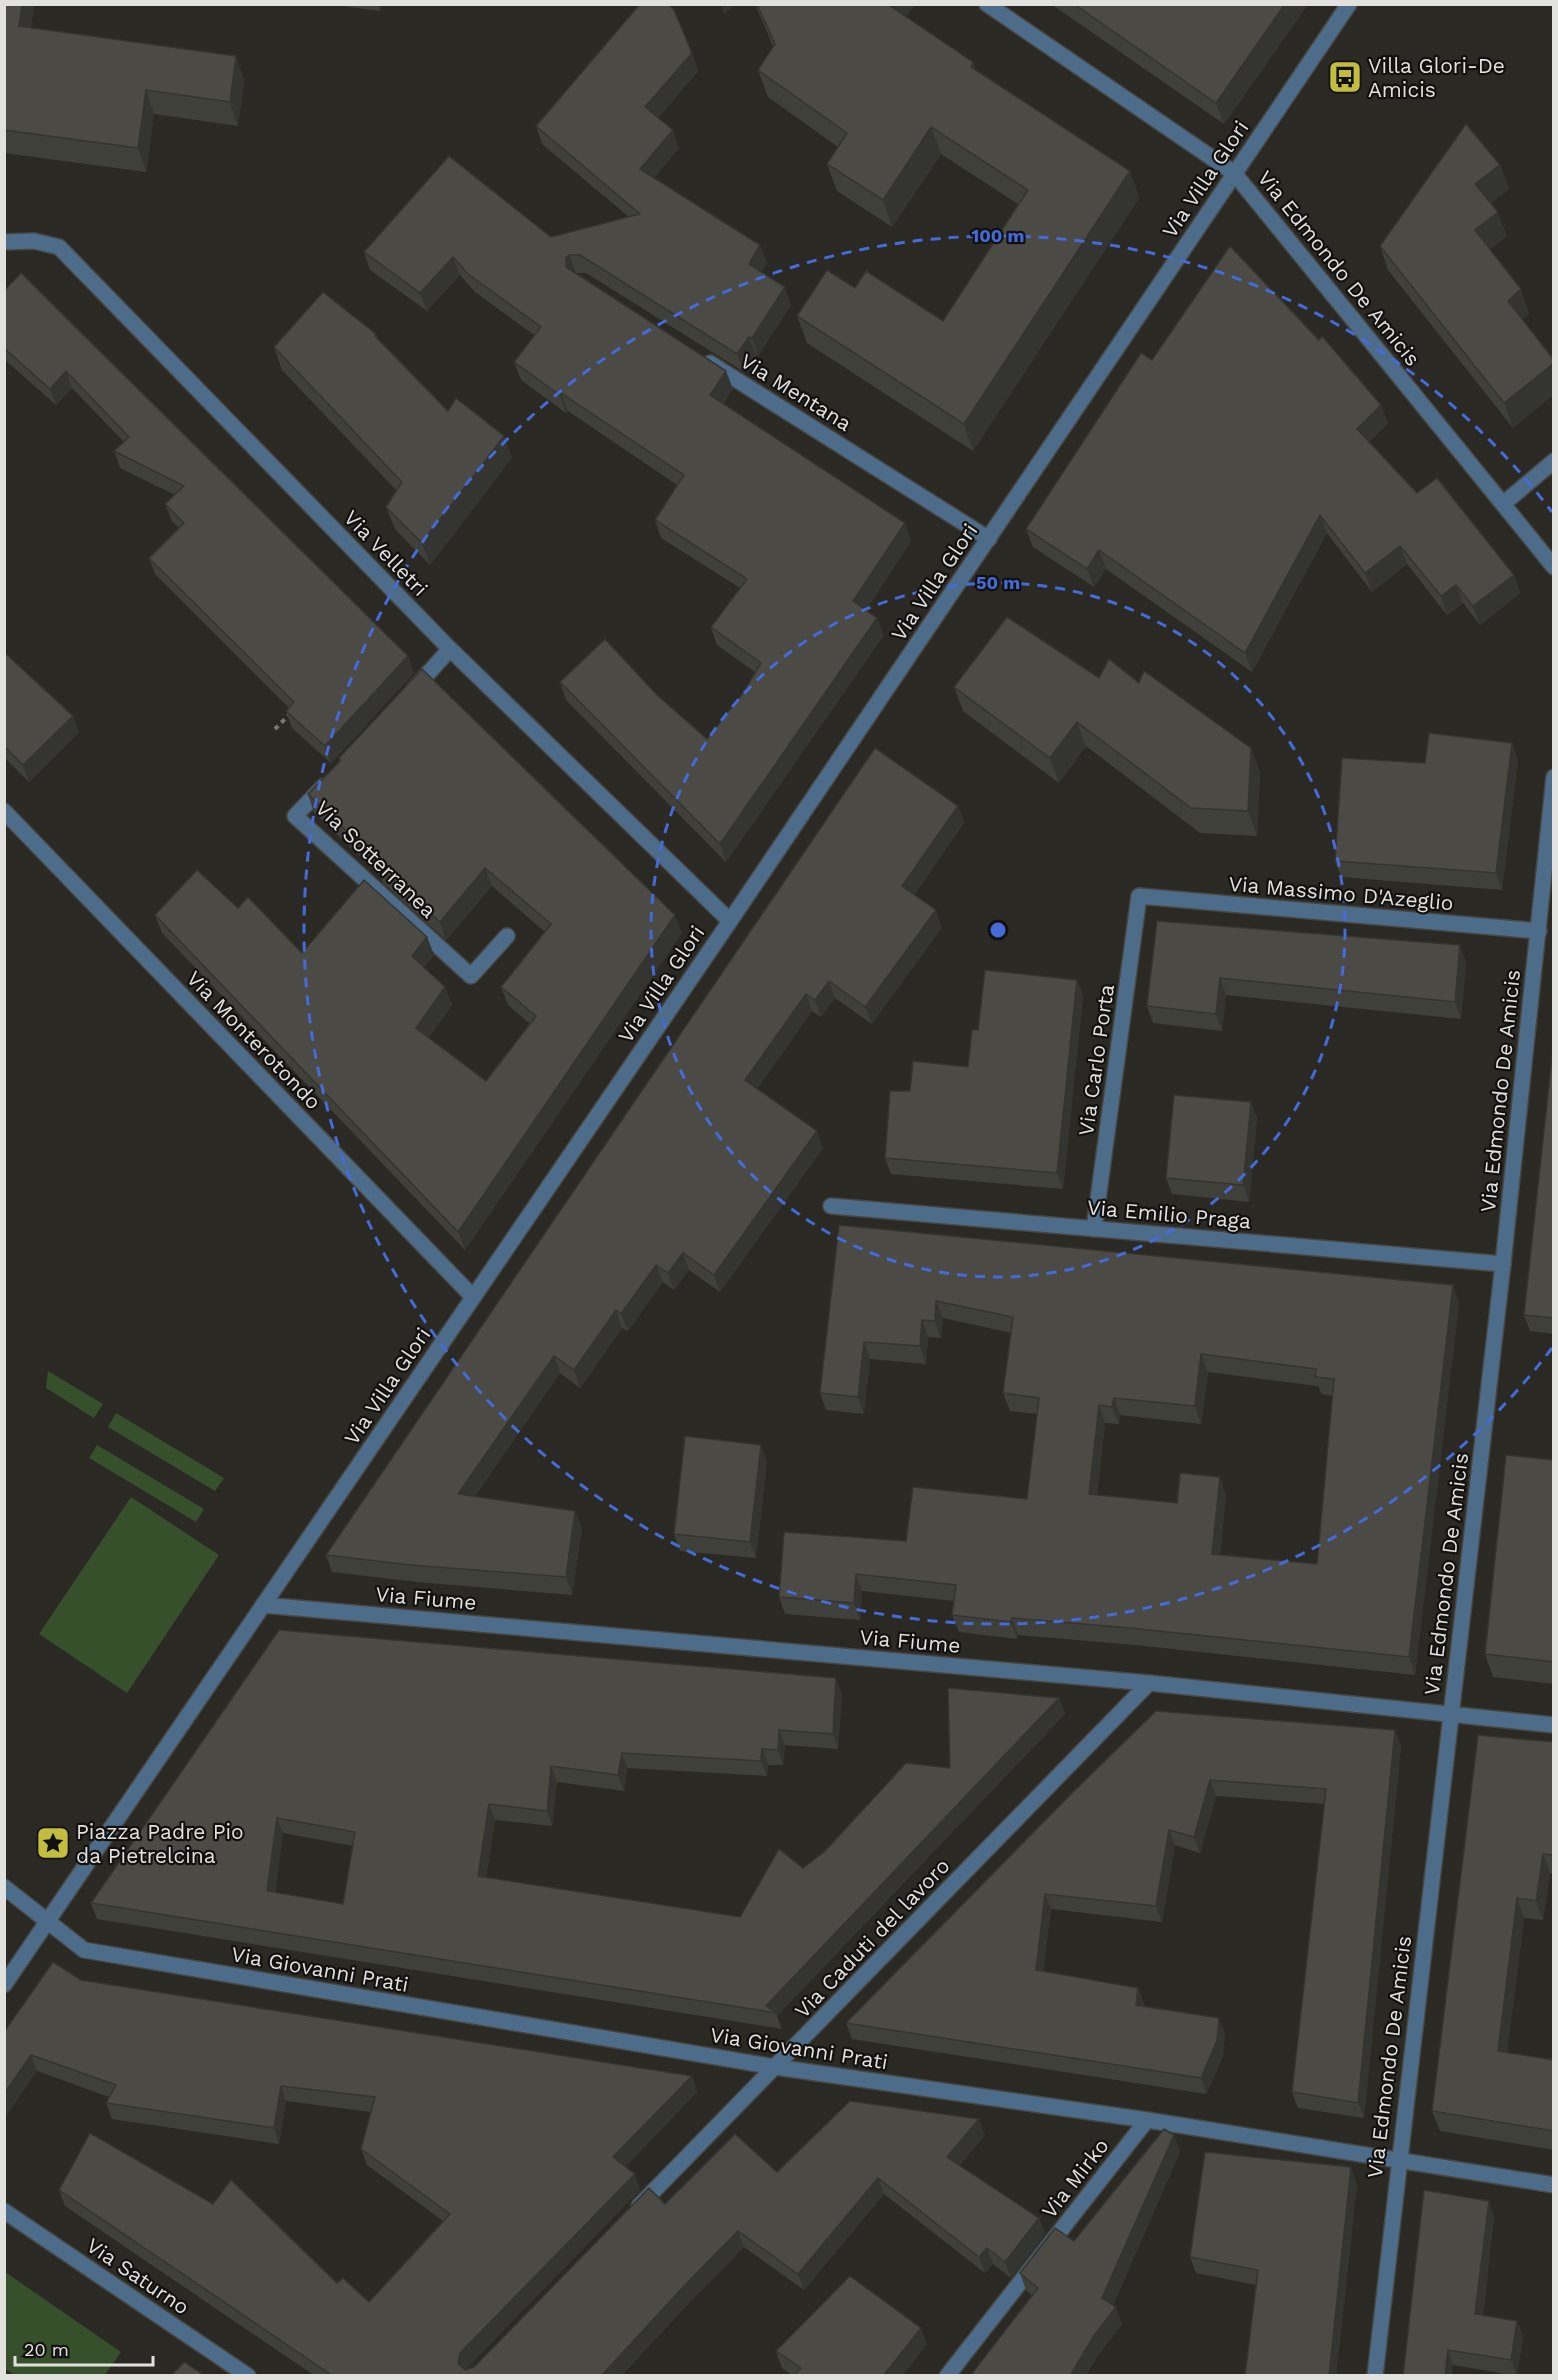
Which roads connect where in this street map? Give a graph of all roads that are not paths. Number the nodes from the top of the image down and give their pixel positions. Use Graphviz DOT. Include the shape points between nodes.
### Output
graph roads {
  1 [pos="987,4"];
  2 [pos="1349,4"];
  3 [pos="1234,173"];
  4 [pos="4,242"];
  5 [pos="702,357"];
  6 [pos="1554,461"];
  7 [pos="1503,504"];
  8 [pos="989,538"];
  9 [pos="1554,567"];
  10 [pos="450,649"];
  11 [pos="402,702"];
  12 [pos="336,772"];
  13 [pos="1554,777"];
  14 [pos="4,811"];
  15 [pos="1139,896"];
  16 [pos="730,921"];
  17 [pos="1539,931"];
  18 [pos="507,936"];
  19 [pos="831,1206"];
  20 [pos="1094,1229"];
  21 [pos="1503,1264"];
  22 [pos="473,1298"];
  23 [pos="263,1605"];
  24 [pos="1149,1683"];
  25 [pos="1450,1715"];
  26 [pos="1554,1725"];
  27 [pos="4,1887"];
  28 [pos="48,1924"];
  29 [pos="4,1985"];
  30 [pos="775,2067"];
  31 [pos="1148,2120"];
  32 [pos="1398,2159"];
  33 [pos="1554,2185"];
  34 [pos="4,2211"];
  35 [pos="632,2213"];
  36 [pos="248,2376"];
  37 [pos="946,2376"];
  38 [pos="1375,2376"];
  1 -- 3 [label="street, Via Edmondo De Amicis"];
  2 -- 3 [label="street, Via Villa Glori"];
  3 -- 7 [label="street, Via Edmondo De Amicis"];
  3 -- 8 [label="street, Via Villa Glori"];
  4 -- 10 [label="street, Via Velletri" via="34,241 59,247"];
  5 -- 8 [label="street, Via Mentana"];
  6 -- 7 [label="street"];
  7 -- 9 [label="street, Via Edmondo De Amicis"];
  8 -- 16 [label="street, Via Villa Glori"];
  10 -- 11 [label="street"];
  10 -- 16 [label="street, Via Velletri"];
  12 -- 18 [label="street, Via Sotterranea" via="295,816 471,976"];
  13 -- 17 [label="street, Via Edmondo De Amicis"];
  14 -- 22 [label="street, Via Monterotondo"];
  15 -- 17 [label="street, Via Massimo D'Azeglio"];
  15 -- 20 [label="street, Via Carlo Porta"];
  16 -- 22 [label="street, Via Villa Glori"];
  17 -- 21 [label="street, Via Edmondo De Amicis"];
  19 -- 20 [label="street, Via Emilio Praga"];
  20 -- 21 [label="street, Via Emilio Praga"];
  21 -- 25 [label="street, Via Edmondo De Amicis"];
  22 -- 23 [label="street, Via Villa Glori"];
  23 -- 24 [label="street, Via Fiume"];
  23 -- 28 [label="street, Via Villa Glori"];
  24 -- 25 [label="street, Via Fiume"];
  24 -- 30 [label="street, Via Caduti del lavoro"];
  25 -- 26 [label="street, Via Fiume"];
  25 -- 32 [label="street, Via Edmondo De Amicis"];
  27 -- 28 [label="street, Via Giovanni Prati"];
  28 -- 29 [label="street, Via Villa Glori"];
  28 -- 30 [label="street, Via Giovanni Prati" via="84,1950"];
  30 -- 31 [label="street, Via Giovanni Prati"];
  30 -- 35 [label="street, Via Caduti del lavoro"];
  31 -- 32 [label="street, Via Giovanni Prati"];
  31 -- 37 [label="street, Via Mirko"];
  32 -- 33 [label="street, Via Giovanni Prati"];
  32 -- 38 [label="street, Via Edmondo De Amicis"];
  34 -- 36 [label="street, Via Saturno"];
}
